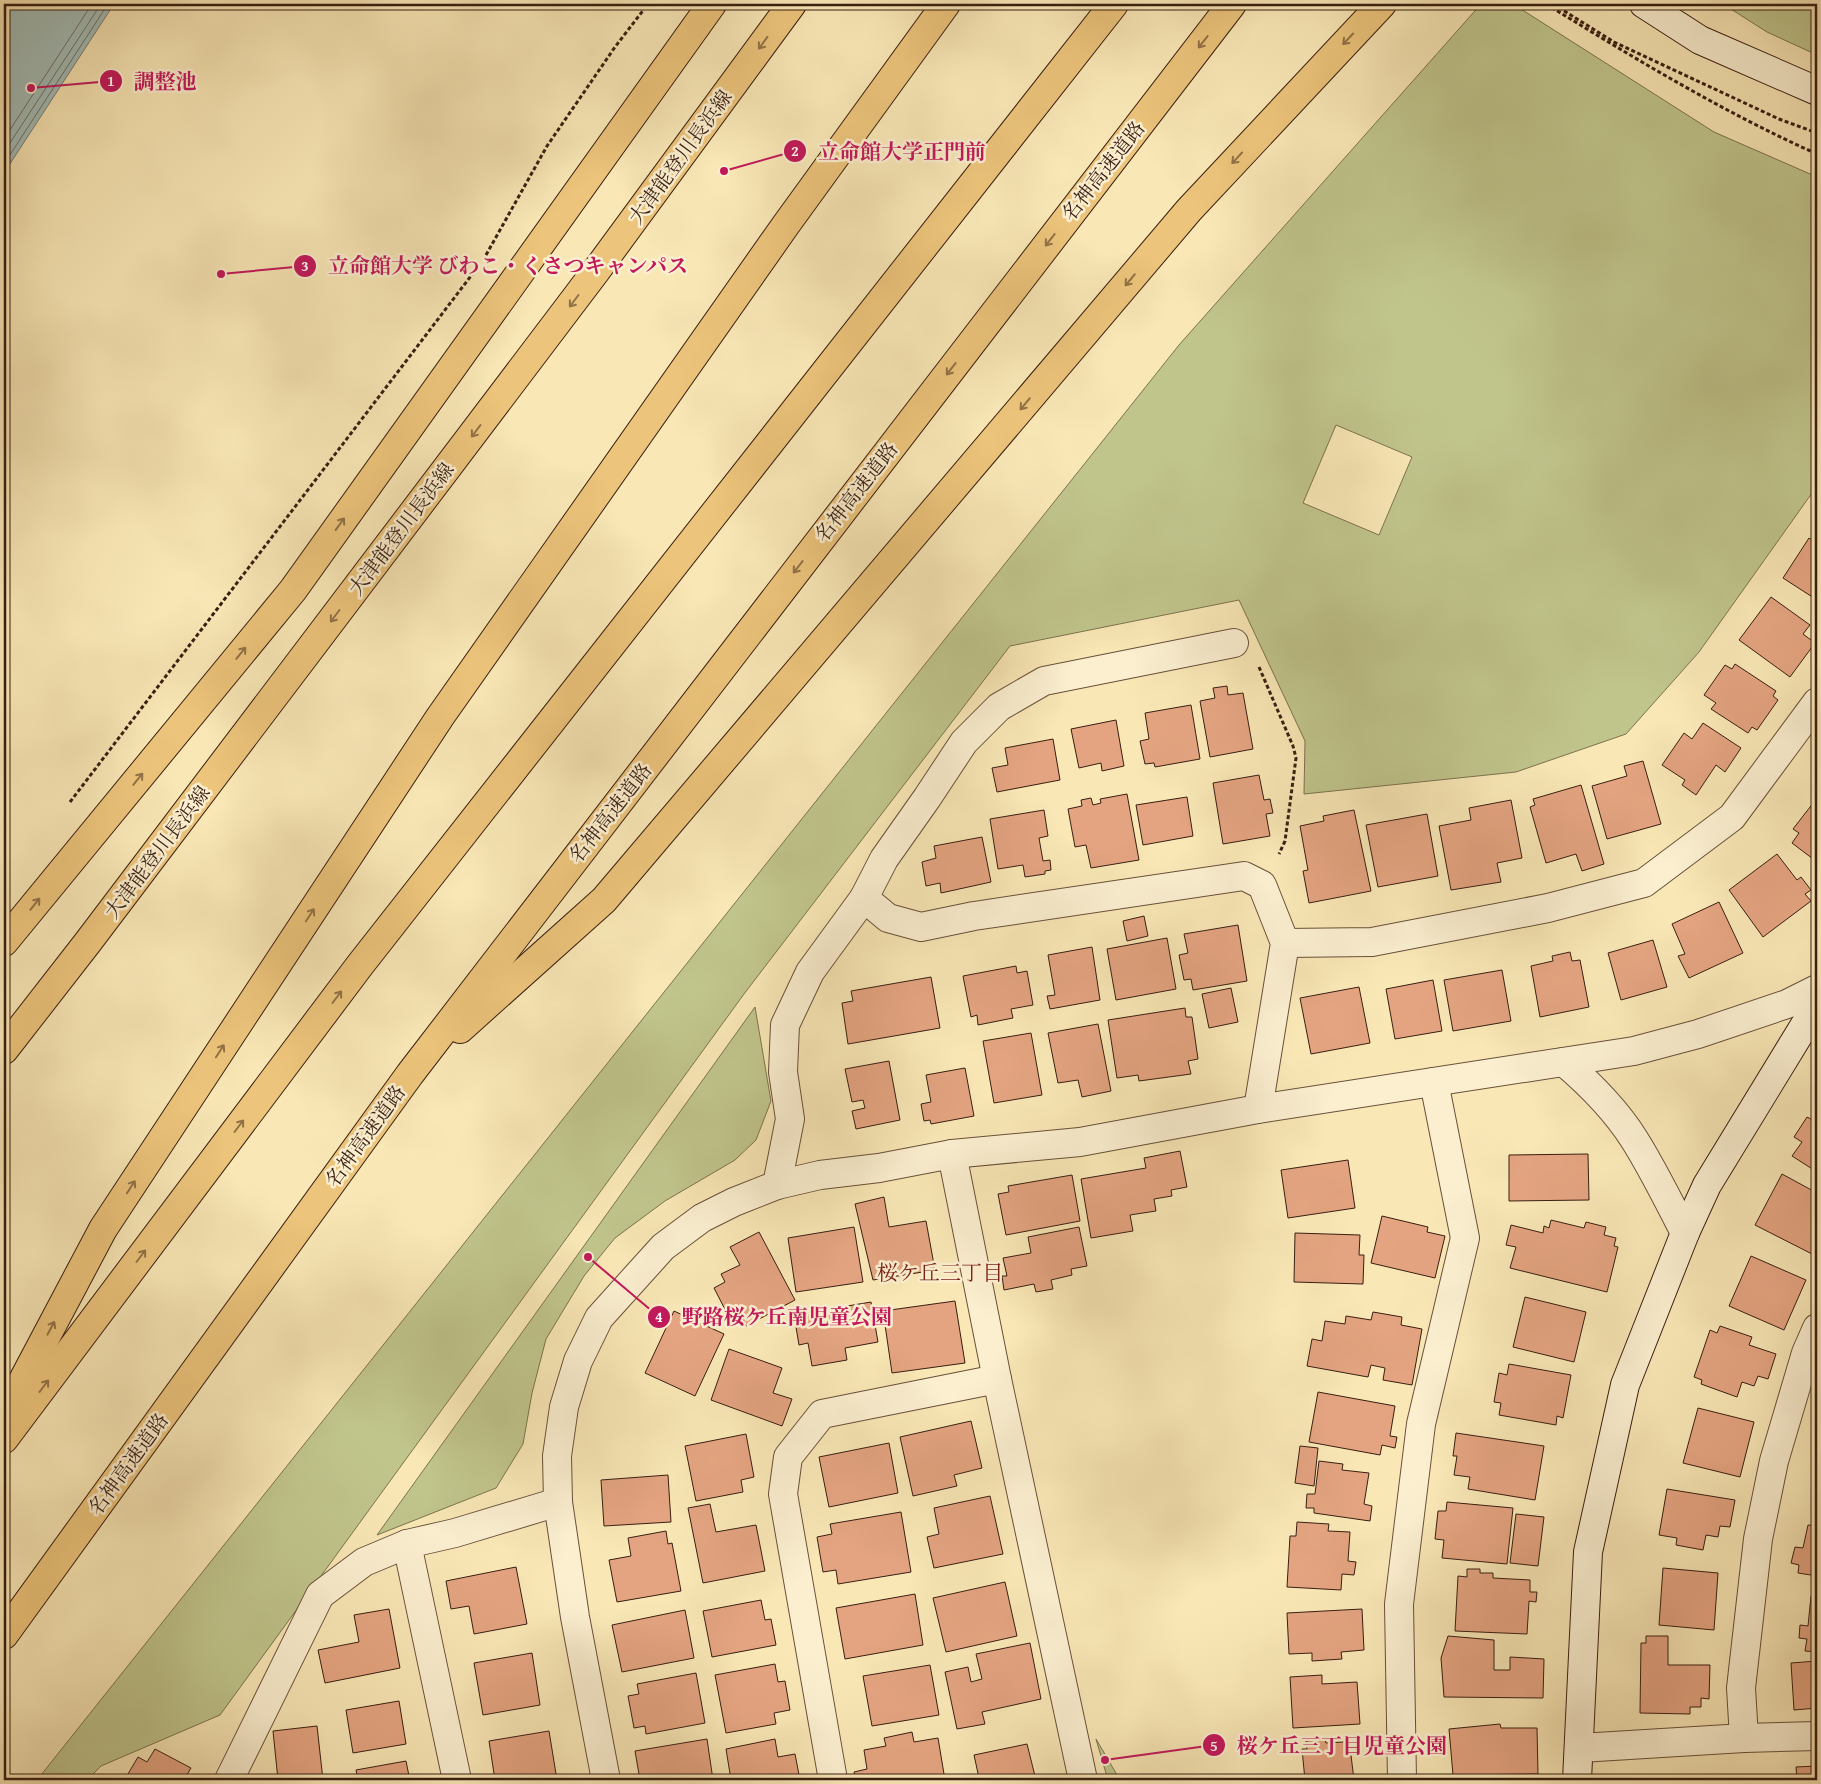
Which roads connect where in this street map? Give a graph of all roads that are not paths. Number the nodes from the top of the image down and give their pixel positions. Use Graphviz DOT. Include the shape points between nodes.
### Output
graph roads {
  1 [pos="712,4"];
  2 [pos="792,4"];
  3 [pos="946,4"];
  4 [pos="1114,4"];
  5 [pos="1232,4"];
  6 [pos="1382,4"];
  7 [pos="1644,4"];
  8 [pos="1817,91"];
  9 [pos="1234,643"];
  10 [pos="1817,702"];
  11 [pos="864,898"];
  12 [pos="4,942"];
  13 [pos="1284,943"];
  14 [pos="1817,989"];
  15 [pos="1817,1006"];
  16 [pos="4,1050"];
  17 [pos="1564,1062"];
  18 [pos="410,1074"];
  19 [pos="1434,1082"];
  20 [pos="1258,1109"];
  21 [pos="952,1154"];
  22 [pos="777,1185"];
  23 [pos="1685,1233"];
  24 [pos="1817,1328"];
  25 [pos="997,1379"];
  26 [pos="4,1418"];
  27 [pos="4,1439"];
  28 [pos="558,1502"];
  29 [pos="407,1544"];
  30 [pos="4,1635"];
  31 [pos="1817,1736"];
  32 [pos="1744,1738"];
  33 [pos="1580,1748"];
  34 [pos="229,1780"];
  35 [pos="457,1780"];
  36 [pos="606,1780"];
  37 [pos="832,1780"];
  38 [pos="1083,1780"];
  39 [pos="1402,1780"];
  40 [pos="1577,1780"];
  12 -- 1 [label="main road, one-way" via="293,590"];
  2 -- 16 [label="main road, 大津能登川長浜線, one-way" via="596,271"];
  26 -- 3 [label="main road, one-way" via="103,1229 435,725 784,226"];
  27 -- 4 [label="main road, one-way" via="360,965"];
  5 -- 18 [label="main road, 名神高速道路, one-way"];
  6 -- 18 [label="main road, one-way" via="1189,210 604,900"];
  7 -- 8 [label="street" via="1700,40"];
  9 -- 11 [label="street" via="1044,681 999,707 964,742 884,859"];
  10 -- 13 [label="street" via="1732,817 1644,883 1548,908 1372,942"];
  11 -- 13 [label="street" via="888,918 921,926 1244,876 1262,885"];
  11 -- 22 [label="street" via="810,972 785,1025 783,1072 790,1119"];
  13 -- 20 [label="street"];
  14 -- 17 [label="street" via="1787,1004 1698,1034 1634,1050"];
  15 -- 23 [label="street" via="1708,1185"];
  17 -- 19 [label="street"];
  17 -- 23 [label="street" via="1612,1109 1633,1138"];
  18 -- 30 [label="main road, 名神高速道路"];
  19 -- 20 [label="street"];
  19 -- 39 [label="street" via="1465,1238 1421,1424 1399,1604"];
  20 -- 21 [label="street" via="1080,1142"];
  21 -- 22 [label="street"];
  21 -- 25 [label="street"];
  22 -- 28 [label="street" via="702,1218 663,1247 599,1318 578,1361 564,1408 556,1456"];
  23 -- 33 [label="street" via="1625,1385 1588,1552"];
  24 -- 32 [label="street" via="1806,1353 1774,1461 1758,1539 1740,1688"];
  25 -- 37 [label="street" via="822,1414 788,1457 783,1494"];
  25 -- 38 [label="street"];
  28 -- 29 [label="street" via="456,1534"];
  28 -- 36 [label="street" via="575,1617"];
  29 -- 34 [label="street" via="364,1562 320,1595"];
  29 -- 35 [label="street"];
  31 -- 32 [label="street"];
  32 -- 33 [label="street"];
  33 -- 40 [label="street"];
}
